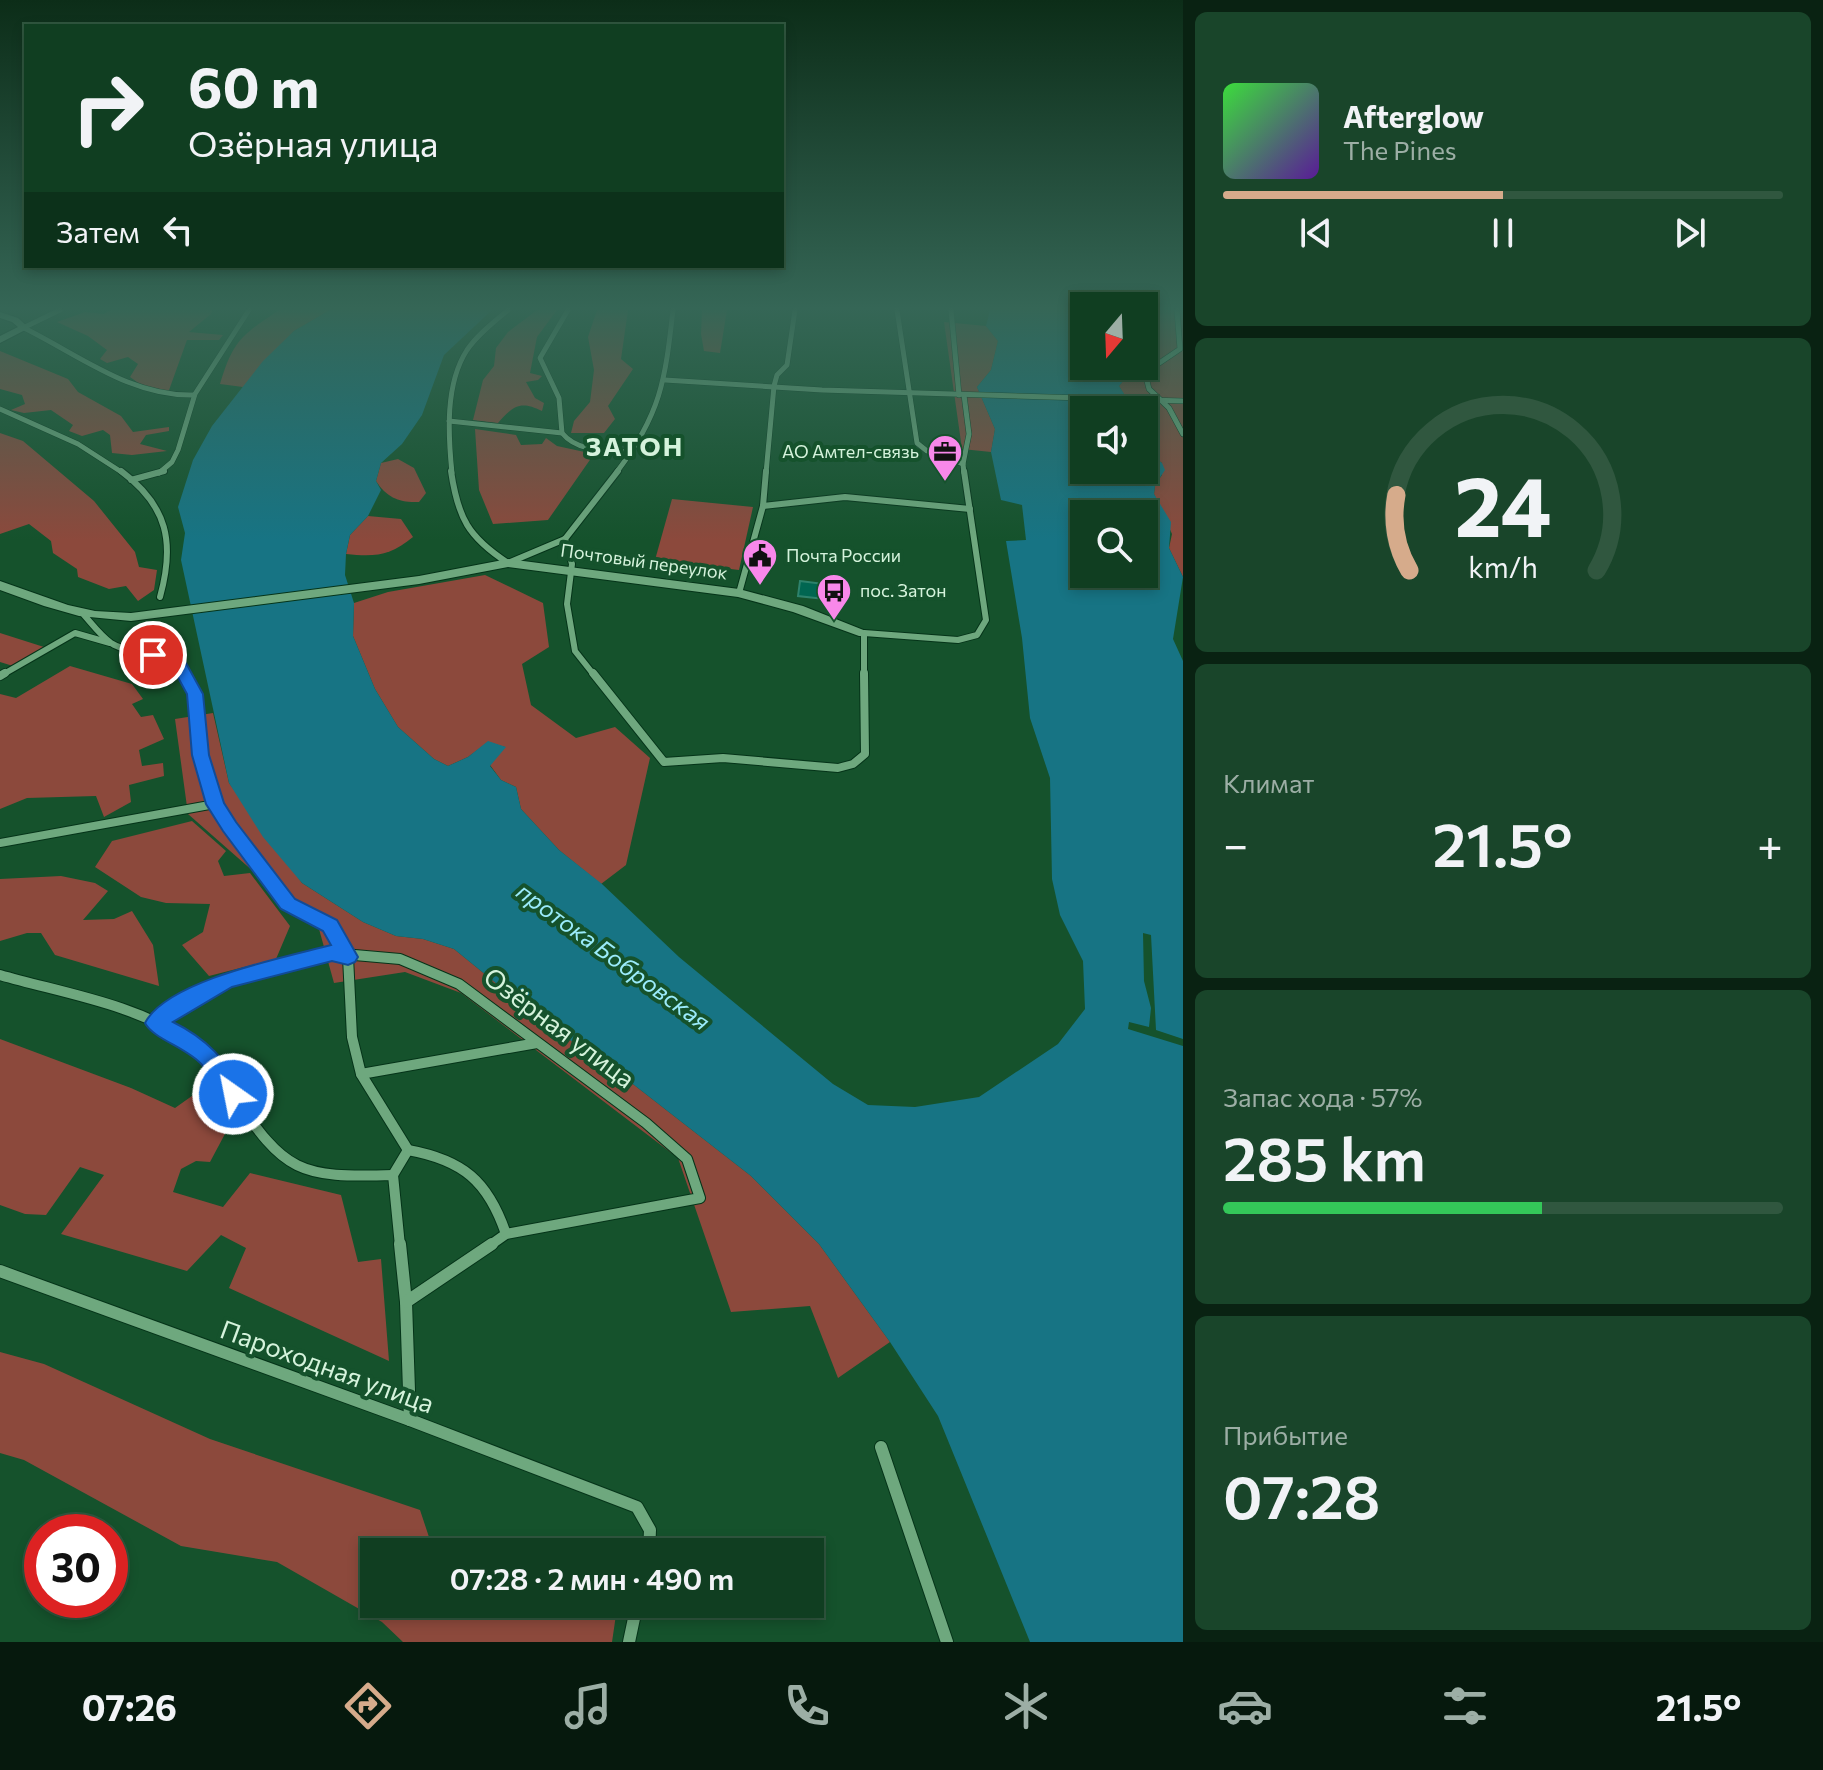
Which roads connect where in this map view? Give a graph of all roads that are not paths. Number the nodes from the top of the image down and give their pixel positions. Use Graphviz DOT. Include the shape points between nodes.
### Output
graph roads {
  1 [pos="774,386"];
  2 [pos="137,387"];
  3 [pos="200,387"];
  4 [pos="456,387"];
  5 [pos="554,387"];
  6 [pos="663,387"];
  7 [pos="788,387"];
  8 [pos="908,387"];
  9 [pos="961,387"];
  10 [pos="1148,387"];
  11 [pos="909,392"];
  12 [pos="194,395"];
  13 [pos="962,395"];
  14 [pos="1159,398"];
  15 [pos="1183,401"];
  16 [pos="2,411"];
  17 [pos="449,421"];
  18 [pos="562,433"];
  19 [pos="1183,434"];
  20 [pos="632,452"];
  21 [pos="963,464"];
  22 [pos="131,480"];
  23 [pos="763,506"];
  24 [pos="970,509"];
  25 [pos="565,539"];
  26 [pos="508,563"];
  27 [pos="572,572"];
  28 [pos="0,585"];
  29 [pos="739,593"];
  30 [pos="160,597"];
  31 [pos="84,615"];
  32 [pos="864,633"];
  33 [pos="112,644"];
  34 [pos="0,676"];
  35 [pos="215,804"];
  36 [pos="0,843"];
  37 [pos="348,957"];
  38 [pos="0,975"];
  39 [pos="156,1023"];
  40 [pos="537,1043"];
  41 [pos="361,1074"];
  42 [pos="408,1150"];
  43 [pos="393,1175"];
  44 [pos="506,1234"];
  45 [pos="0,1271"];
  46 [pos="406,1302"];
  47 [pos="410,1420"];
  48 [pos="881,1447"];
  49 [pos="650,1538"];
  50 [pos="634,1618"];
  51 [pos="629,1642"];
  52 [pos="947,1642"];
  1 -- 23 [label="street"];
  2 -- 12 [label="street" via="171,397"];
  3 -- 12 [label="street"];
  4 -- 17 [label="street"];
  5 -- 18 [label="street"];
  6 -- 20 [label="street"];
  7 -- 11 [label="street"];
  8 -- 11 [label="street"];
  9 -- 13 [label="street"];
  10 -- 14 [label="street"];
  11 -- 13 [label="street"];
  11 -- 21 [label="street" via="920,447"];
  12 -- 22 [label="street" via="184,437 169,467 153,478"];
  13 -- 14 [label="street"];
  13 -- 21 [label="street" via="969,434"];
  14 -- 15 [label="street"];
  14 -- 19 [label="street"];
  16 -- 22 [label="street" via="91,449"];
  17 -- 18 [label="street"];
  17 -- 26 [label="street" via="452,478 460,507 474,540"];
  18 -- 20 [label="street" via="578,444"];
  20 -- 25 [label="street"];
  21 -- 24 [label="street"];
  22 -- 30 [label="street" via="165,523 170,549"];
  23 -- 24 [label="street" via="845,497"];
  23 -- 29 [label="street"];
  24 -- 32 [label="street" via="983,628 970,639 958,640"];
  25 -- 26 [label="street"];
  25 -- 27 [label="street"];
  26 -- 27 [label="street, Почтовый переулок"];
  26 -- 31 [label="street, Почтовый переулок" via="131,617"];
  27 -- 29 [label="street, Почтовый переулок"];
  27 -- 32 [label="street" via="567,604 575,651 664,762 723,758 838,768 861,760"];
  28 -- 31 [label="street"];
  29 -- 32 [label="street, Почтовый переулок"];
  31 -- 33 [label="street"];
  33 -- 34 [label="street" via="75,633"];
  33 -- 35 [label="street" via="180,667 195,694 200,755"];
  35 -- 36 [label="street"];
  35 -- 37 [label="street" via="288,904 330,926"];
  37 -- 39 [label="street, Озёрная улица" via="332,953 226,980"];
  37 -- 40 [label="street, Озёрная улица" via="400,959 459,984"];
  37 -- 41 [label="street" via="352,1037"];
  38 -- 39 [label="street"];
  39 -- 43 [label="street" via="209,1058 264,1143 285,1163 332,1177"];
  40 -- 41 [label="street"];
  40 -- 44 [label="street, Озёрная улица" via="687,1159 700,1198"];
  41 -- 42 [label="street"];
  42 -- 43 [label="street"];
  42 -- 44 [label="street" via="438,1156 469,1172 498,1207"];
  43 -- 46 [label="street"];
  44 -- 46 [label="street"];
  45 -- 47 [label="street, Пароходная улица"];
  46 -- 47 [label="street"];
  47 -- 49 [label="street, Пароходная улица" via="637,1507"];
  48 -- 52 [label="street"];
  50 -- 51 [label="street"];
}
